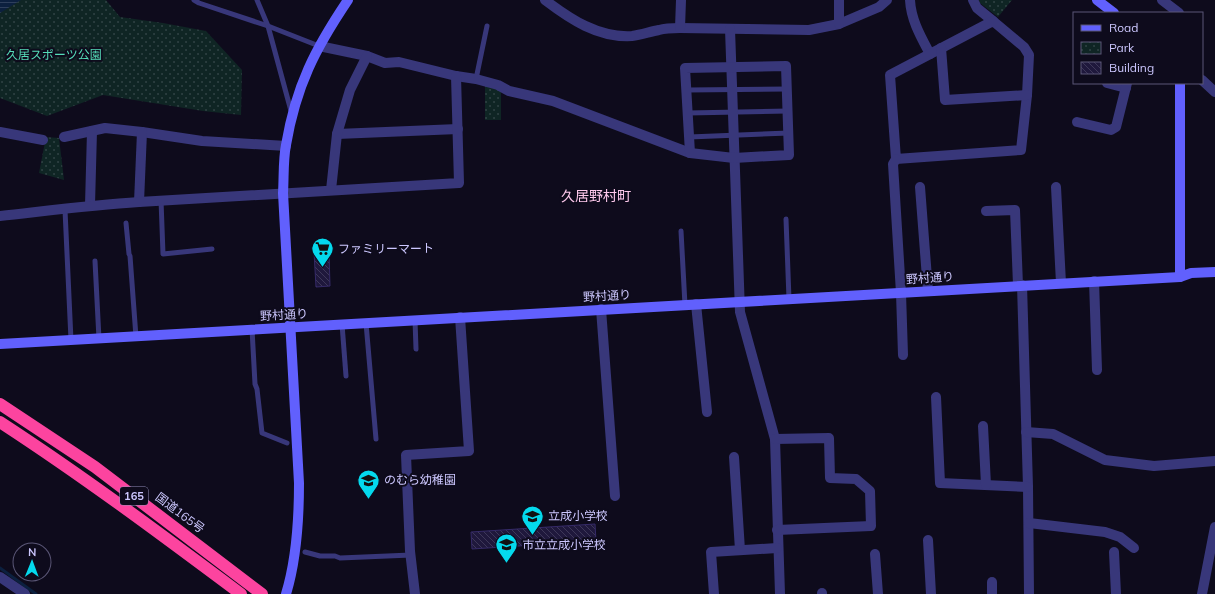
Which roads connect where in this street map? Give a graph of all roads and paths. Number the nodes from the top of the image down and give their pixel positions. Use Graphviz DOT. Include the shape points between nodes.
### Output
graph roads {
  1 [pos="194,0"];
  2 [pos="257,0"];
  3 [pos="348,0"];
  4 [pos="545,0"];
  5 [pos="681,0"];
  6 [pos="839,0"];
  7 [pos="887,0"];
  8 [pos="910,0"];
  9 [pos="973,0"];
  10 [pos="1097,0"];
  11 [pos="1162,0"];
  12 [pos="1113,12"];
  13 [pos="1178,12"];
  14 [pos="993,21"];
  15 [pos="839,24"];
  16 [pos="268,26"];
  17 [pos="487,26"];
  18 [pos="680,28"];
  19 [pos="730,29"];
  20 [pos="319,46"];
  21 [pos="941,48"];
  22 [pos="930,54"];
  23 [pos="367,56"];
  24 [pos="732,67"];
  25 [pos="456,76"];
  26 [pos="476,79"];
  27 [pos="1203,81"];
  28 [pos="1180,84"];
  29 [pos="1126,85"];
  30 [pos="787,89"];
  31 [pos="687,90"];
  32 [pos="732,90"];
  33 [pos="1215,92"];
  34 [pos="1027,95"];
  35 [pos="788,111"];
  36 [pos="733,112"];
  37 [pos="688,113"];
  38 [pos="292,114"];
  39 [pos="1077,122"];
  40 [pos="458,128"];
  41 [pos="92,131"];
  42 [pos="0,132"];
  43 [pos="142,132"];
  44 [pos="788,133"];
  45 [pos="337,134"];
  46 [pos="734,135"];
  47 [pos="64,137"];
  48 [pos="689,137"];
  49 [pos="43,140"];
  50 [pos="286,146"];
  51 [pos="690,153"];
  52 [pos="716,157"];
  53 [pos="734,158"];
  54 [pos="896,158"];
  55 [pos="735,169"];
  56 [pos="1056,186"];
  57 [pos="920,187"];
  58 [pos="331,190"];
  59 [pos="283,193"];
  60 [pos="160,200"];
  61 [pos="139,202"];
  62 [pos="90,205"];
  63 [pos="65,210"];
  64 [pos="986,211"];
  65 [pos="0,216"];
  66 [pos="786,219"];
  67 [pos="126,223"];
  68 [pos="681,230"];
  69 [pos="212,249"];
  70 [pos="95,261"];
  71 [pos="1215,272"];
  72 [pos="1180,277"];
  73 [pos="1094,281"];
  74 [pos="1061,283"];
  75 [pos="1020,285"];
  76 [pos="928,291"];
  77 [pos="901,292"];
  78 [pos="789,299"];
  79 [pos="740,302"];
  80 [pos="685,304"];
  81 [pos="696,304"];
  82 [pos="601,309"];
  83 [pos="460,317"];
  84 [pos="415,320"];
  85 [pos="366,322"];
  86 [pos="342,324"];
  87 [pos="290,327"];
  88 [pos="252,329"];
  89 [pos="136,337"];
  90 [pos="99,339"];
  91 [pos="71,341"];
  92 [pos="0,344"];
  93 [pos="416,349"];
  94 [pos="903,355"];
  95 [pos="1097,370"];
  96 [pos="346,376"];
  97 [pos="936,397"];
  98 [pos="0,404"];
  99 [pos="707,412"];
  100 [pos="0,422"];
  101 [pos="983,426"];
  102 [pos="1026,432"];
  103 [pos="775,438"];
  104 [pos="376,439"];
  105 [pos="287,443"];
  106 [pos="734,457"];
  107 [pos="1215,461"];
  108 [pos="986,485"];
  109 [pos="1028,487"];
  110 [pos="615,496"];
  111 [pos="1029,523"];
  112 [pos="1215,527"];
  113 [pos="777,530"];
  114 [pos="928,540"];
  115 [pos="777,548"];
  116 [pos="1134,548"];
  117 [pos="740,550"];
  118 [pos="305,552"];
  119 [pos="1114,552"];
  120 [pos="875,554"];
  121 [pos="411,555"];
  122 [pos="0,577"];
  123 [pos="992,582"];
  124 [pos="19,593"];
  125 [pos="241,594"];
  126 [pos="262,594"];
  127 [pos="286,594"];
  128 [pos="415,594"];
  129 [pos="714,594"];
  130 [pos="780,594"];
  131 [pos="878,594"];
  132 [pos="931,594"];
  133 [pos="992,594"];
  134 [pos="1029,594"];
  135 [pos="1116,594"];
  136 [pos="1202,594"];
  1 -- 16 [label="lane"];
  2 -- 16 [label="lane"];
  3 -- 20 [label="street"];
  4 -- 18 [label="street" via="585,27 609,34 630,36"];
  5 -- 18 [label="street"];
  6 -- 15 [label="street"];
  7 -- 15 [label="street" via="879,7"];
  8 -- 22 [label="street" via="917,30"];
  9 -- 14 [label="street" via="977,8"];
  10 -- 12 [label="street"];
  11 -- 13 [label="street"];
  14 -- 21 [label="street"];
  14 -- 34 [label="street" via="1027,50 1030,60"];
  15 -- 19 [label="street" via="809,30"];
  16 -- 20 [label="lane"];
  16 -- 38 [label="lane"];
  17 -- 26 [label="lane"];
  18 -- 19 [label="street"];
  19 -- 24 [label="street"];
  20 -- 23 [label="street"];
  20 -- 38 [label="street" via="298,91"];
  21 -- 22 [label="street"];
  21 -- 34 [label="street" via="945,100"];
  22 -- 54 [label="street" via="890,75"];
  23 -- 25 [label="street" via="385,63 399,62"];
  23 -- 45 [label="street" via="350,90"];
  24 -- 30 [label="street" via="786,66"];
  24 -- 31 [label="street" via="685,68"];
  24 -- 32 [label="street"];
  25 -- 26 [label="street"];
  25 -- 40 [label="street"];
  26 -- 51 [label="street" via="509,91 553,101"];
  27 -- 33 [label="street"];
  28 -- 72 [label="street"];
  29 -- 39 [label="street" via="1116,127 1111,130"];
  30 -- 32 [label="lane"];
  30 -- 35 [label="street"];
  31 -- 32 [label="lane"];
  31 -- 37 [label="street"];
  32 -- 36 [label="street"];
  34 -- 54 [label="street" via="1021,150"];
  35 -- 36 [label="lane"];
  35 -- 44 [label="street"];
  36 -- 37 [label="lane"];
  36 -- 46 [label="street"];
  37 -- 48 [label="street"];
  38 -- 50 [label="street"];
  40 -- 45 [label="street"];
  40 -- 58 [label="street" via="459,183"];
  41 -- 43 [label="street" via="105,128"];
  41 -- 47 [label="street"];
  41 -- 62 [label="street"];
  42 -- 49 [label="street"];
  43 -- 50 [label="street" via="202,141"];
  43 -- 61 [label="street"];
  44 -- 46 [label="lane"];
  44 -- 53 [label="street" via="789,155"];
  45 -- 58 [label="street"];
  46 -- 48 [label="lane"];
  46 -- 53 [label="street"];
  48 -- 51 [label="street"];
  50 -- 59 [label="street"];
  51 -- 52 [label="street"];
  52 -- 53 [label="street"];
  52 -- 55 [label="street"];
  53 -- 55 [label="street"];
  54 -- 77 [label="street" via="893,164"];
  55 -- 79 [label="street"];
  56 -- 74 [label="street"];
  57 -- 76 [label="street"];
  58 -- 59 [label="street"];
  59 -- 60 [label="street"];
  59 -- 87 [label="street"];
  60 -- 61 [label="street"];
  60 -- 69 [label="lane" via="163,254"];
  61 -- 62 [label="street"];
  62 -- 63 [label="street"];
  63 -- 65 [label="street"];
  63 -- 91 [label="lane"];
  64 -- 75 [label="street" via="1015,210"];
  66 -- 78 [label="lane"];
  67 -- 89 [label="lane"];
  68 -- 80 [label="lane"];
  70 -- 90 [label="lane"];
  71 -- 72 [label="street, 野村通り" via="1191,273"];
  72 -- 73 [label="street, 野村通り"];
  73 -- 74 [label="street, 野村通り"];
  73 -- 95 [label="street"];
  74 -- 75 [label="street, 野村通り"];
  75 -- 76 [label="street, 野村通り"];
  75 -- 102 [label="street"];
  76 -- 77 [label="street, 野村通り"];
  77 -- 78 [label="street, 野村通り"];
  77 -- 94 [label="street"];
  78 -- 79 [label="street, 野村通り"];
  79 -- 81 [label="street, 野村通り"];
  79 -- 103 [label="street" via="740,312"];
  80 -- 81 [label="street, 野村通り"];
  80 -- 82 [label="street, 野村通り"];
  81 -- 99 [label="street"];
  82 -- 83 [label="street, 野村通り"];
  82 -- 110 [label="street"];
  83 -- 84 [label="street, 野村通り"];
  83 -- 121 [label="street" via="469,452 406,455"];
  84 -- 85 [label="street, 野村通り"];
  84 -- 93 [label="lane"];
  85 -- 86 [label="street, 野村通り"];
  85 -- 104 [label="lane"];
  86 -- 87 [label="street, 野村通り"];
  86 -- 96 [label="lane"];
  87 -- 88 [label="street, 野村通り"];
  87 -- 127 [label="street" via="299,500 295,550"];
  88 -- 89 [label="street, 野村通り"];
  88 -- 105 [label="lane" via="255,384 262,433"];
  89 -- 90 [label="street, 野村通り"];
  90 -- 91 [label="street, 野村通り"];
  91 -- 92 [label="street, 野村通り"];
  97 -- 108 [label="street" via="940,483"];
  98 -- 126 [label="highway, 国道165号 / 165" via="95,467"];
  100 -- 125 [label="highway, 165" via="53,456"];
  101 -- 108 [label="street"];
  102 -- 107 [label="street" via="1053,434 1105,460 1154,466"];
  102 -- 109 [label="street"];
  103 -- 113 [label="street"];
  103 -- 113 [label="street" via="829,438 830,478 856,479 870,491 872,526"];
  106 -- 117 [label="street"];
  108 -- 109 [label="street"];
  109 -- 111 [label="street"];
  111 -- 116 [label="street" via="1105,532 1120,537"];
  111 -- 134 [label="street"];
  112 -- 136 [label="street"];
  113 -- 115 [label="street"];
  114 -- 132 [label="street"];
  115 -- 117 [label="street"];
  115 -- 130 [label="street"];
  117 -- 129 [label="street" via="711,552"];
  118 -- 121 [label="lane" via="340,558"];
  119 -- 135 [label="street"];
  120 -- 131 [label="street"];
  121 -- 128 [label="street"];
  122 -- 124 [label="street"];
  123 -- 133 [label="street"];
}
